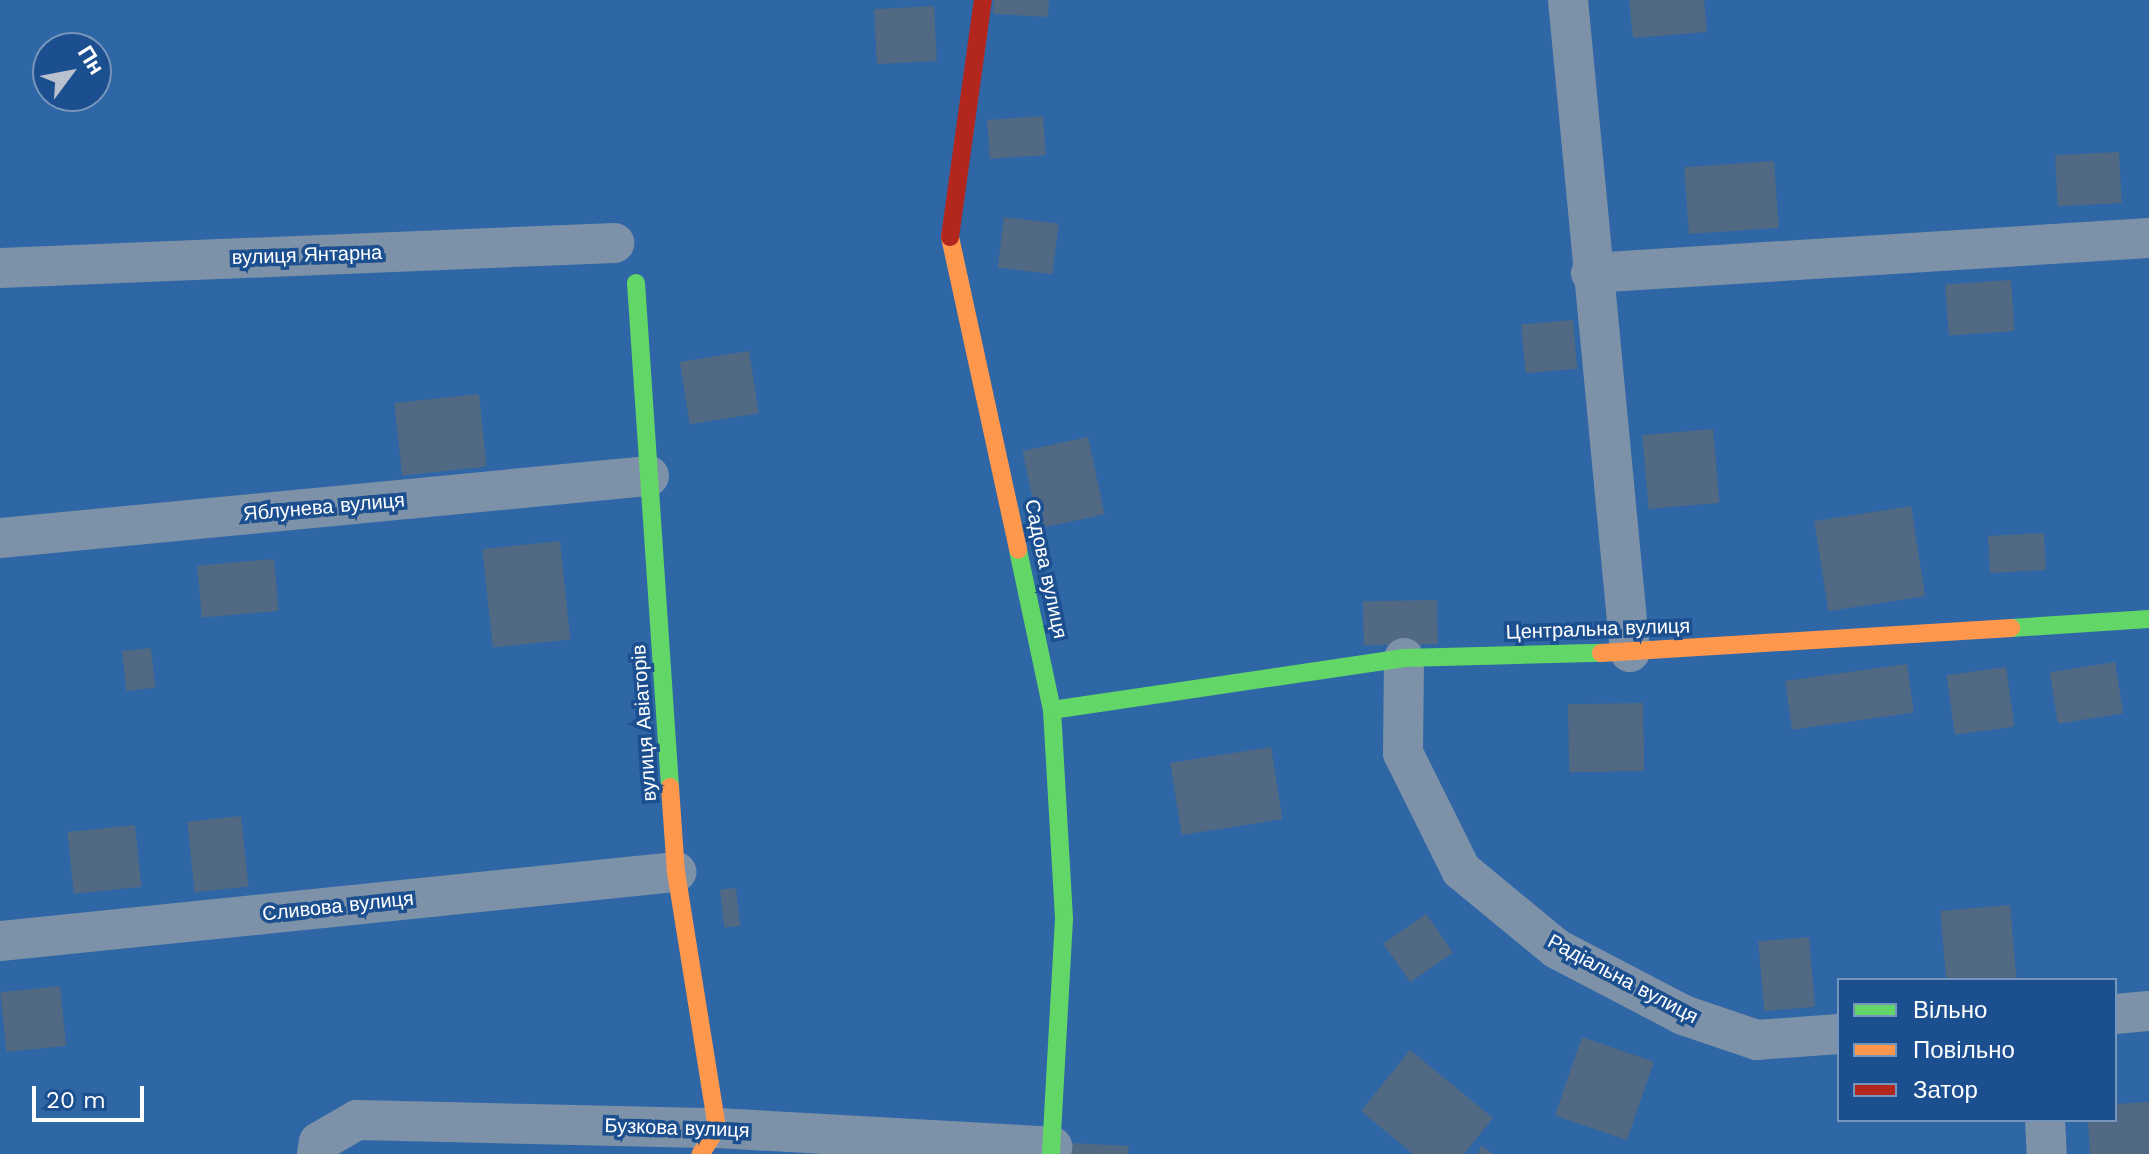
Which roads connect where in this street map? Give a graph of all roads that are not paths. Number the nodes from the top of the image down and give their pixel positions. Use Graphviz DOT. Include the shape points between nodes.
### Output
graph roads {
  1 [pos="983,0"];
  2 [pos="1568,0"];
  3 [pos="2149,238"];
  4 [pos="614,243"];
  5 [pos="0,268"];
  6 [pos="1591,273"];
  7 [pos="636,283"];
  8 [pos="649,476"];
  9 [pos="0,538"];
  10 [pos="2149,619"];
  11 [pos="1630,652"];
  12 [pos="1404,658"];
  13 [pos="1052,710"];
  14 [pos="676,872"];
  15 [pos="0,941"];
  16 [pos="2149,1011"];
  17 [pos="2117,1014"];
  18 [pos="1837,1034"];
  19 [pos="2045,1122"];
  20 [pos="709,1141"];
  21 [pos="1052,1151"];
  22 [pos="317,1154"];
  23 [pos="2047,1154"];
  1 -- 13 [label="street, Садова вулиця" via="948,226"];
  2 -- 6 [label="street"];
  3 -- 6 [label="street"];
  4 -- 5 [label="street, вулиця Янтарна"];
  6 -- 11 [label="street"];
  7 -- 8 [label="street, вулиця Авіаторів"];
  8 -- 9 [label="street, Яблунева вулиця"];
  8 -- 14 [label="street, вулиця Авіаторів"];
  10 -- 11 [label="street, Центральна вулиця"];
  11 -- 12 [label="street, Центральна вулиця"];
  12 -- 13 [label="street, Центральна вулиця"];
  12 -- 18 [label="street, Радіальна вулиця" via="1403,753 1461,870 1557,949 1683,1015 1757,1040"];
  13 -- 21 [label="street, Садова вулиця" via="1064,919"];
  14 -- 15 [label="street, Сливова вулиця"];
  14 -- 20 [label="street, вулиця Авіаторів"];
  16 -- 17 [label="street"];
  19 -- 23 [label="street"];
  20 -- 21 [label="street, Бузкова вулиця"];
  20 -- 22 [label="street, Бузкова вулиця" via="357,1120 319,1142"];
}
